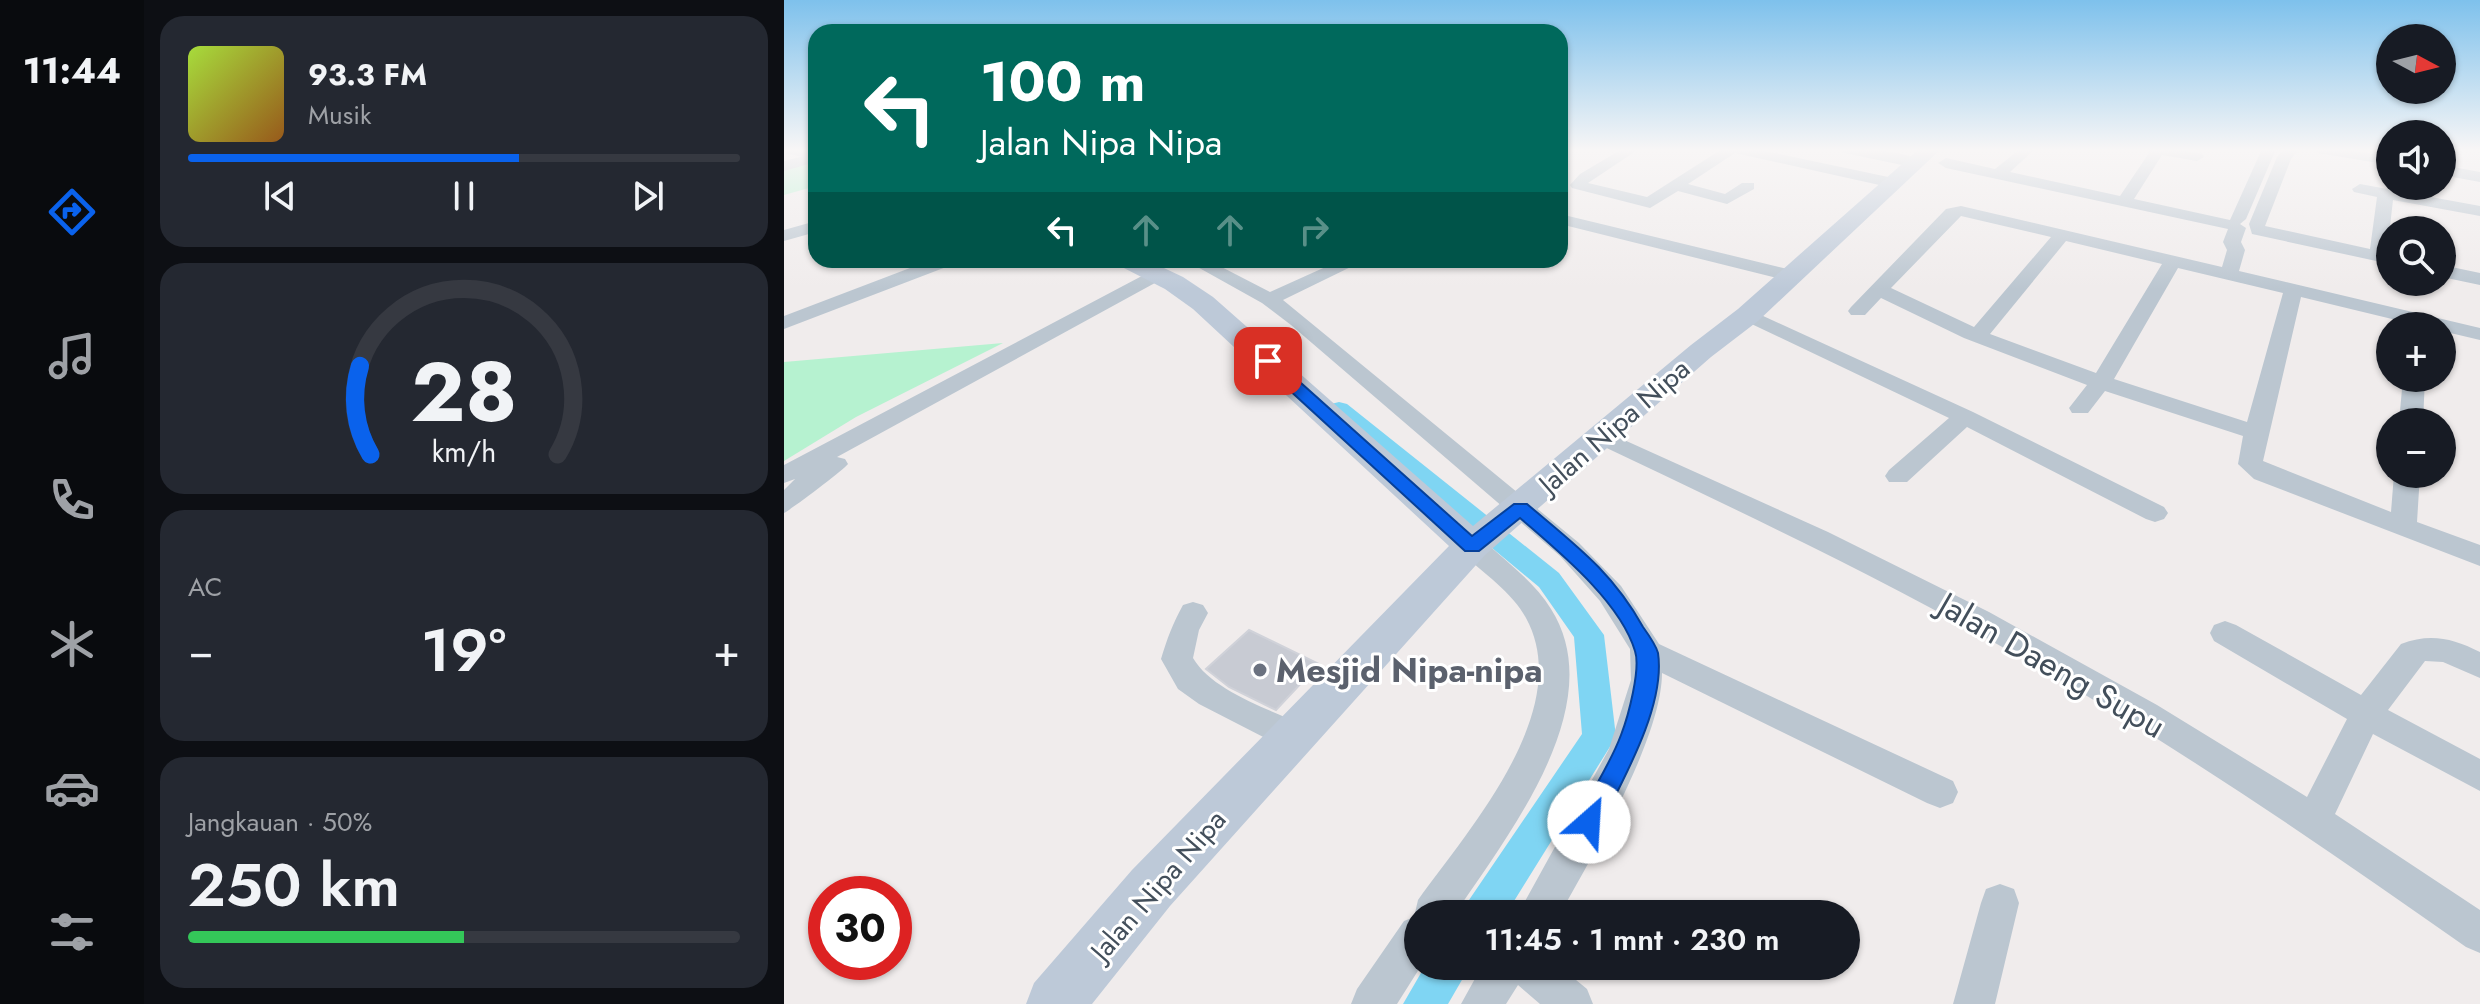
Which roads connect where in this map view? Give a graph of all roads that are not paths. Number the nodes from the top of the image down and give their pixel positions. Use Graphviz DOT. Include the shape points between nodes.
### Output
graph roads {
  1 [pos="1619,196"];
  2 [pos="1659,196"];
  3 [pos="1879,196"];
  4 [pos="2106,196"];
  5 [pos="2127,196"];
  6 [pos="2254,196"];
  7 [pos="2262,196"];
  8 [pos="2125,200"];
  9 [pos="2415,200"];
  10 [pos="2480,211"];
  11 [pos="1568,221"];
  12 [pos="2245,225"];
  13 [pos="808,228"];
  14 [pos="2063,234"];
  15 [pos="784,236"];
  16 [pos="2376,255"];
  17 [pos="2174,259"];
  18 [pos="927,268"];
  19 [pos="1144,268"];
  20 [pos="1209,268"];
  21 [pos="1338,268"];
  22 [pos="2230,272"];
  23 [pos="1157,274"];
  24 [pos="2456,274"];
  25 [pos="1793,276"];
  26 [pos="2480,279"];
  27 [pos="2294,288"];
  28 [pos="1881,290"];
  29 [pos="1269,299"];
  30 [pos="1858,311"];
  31 [pos="2381,312"];
  32 [pos="1748,315"];
  33 [pos="784,323"];
  34 [pos="2456,329"];
  35 [pos="2480,334"];
  36 [pos="1044,336"];
  37 [pos="1978,336"];
  38 [pos="2100,383"];
  39 [pos="2080,408"];
  40 [pos="1965,417"];
  41 [pos="2256,432"];
  42 [pos="1602,437"];
  43 [pos="784,475"];
  44 [pos="1898,476"];
  45 [pos="2406,488"];
  46 [pos="784,505"];
  47 [pos="2155,513"];
  48 [pos="784,519"];
  49 [pos="2403,526"];
  50 [pos="1497,527"];
  51 [pos="2480,556"];
  52 [pos="1193,613"];
  53 [pos="2225,633"];
  54 [pos="1647,652"];
  55 [pos="2480,666"];
  56 [pos="2366,714"];
  57 [pos="1293,736"];
  58 [pos="2480,776"];
  59 [pos="1940,792"];
  60 [pos="2314,819"];
  61 [pos="1441,900"];
  62 [pos="1546,900"];
  63 [pos="2000,903"];
  64 [pos="2480,933"];
  65 [pos="1404,956"];
  66 [pos="1497,980"];
  67 [pos="1544,980"];
  68 [pos="1055,1004"];
  69 [pos="1372,1004"];
  70 [pos="1482,1004"];
  71 [pos="1572,1004"];
  72 [pos="1974,1004"];
  1 -- 2 [label="street" via="1646,203"];
  3 -- 25 [label="street, Jalan Nipa Nipa"];
  4 -- 8 [label="street"];
  5 -- 8 [label="street"];
  6 -- 12 [label="street"];
  7 -- 12 [label="street"];
  8 -- 12 [label="street"];
  9 -- 10 [label="street"];
  11 -- 25 [label="street"];
  12 -- 16 [label="street"];
  12 -- 22 [label="street" via="2245,245 2236,250"];
  13 -- 15 [label="street"];
  14 -- 17 [label="street"];
  14 -- 28 [label="street" via="1965,211 1952,213"];
  14 -- 37 [label="street"];
  17 -- 22 [label="street"];
  17 -- 38 [label="street"];
  18 -- 33 [label="street"];
  19 -- 23 [label="street"];
  20 -- 29 [label="street"];
  21 -- 29 [label="street"];
  22 -- 27 [label="street"];
  23 -- 36 [label="street"];
  23 -- 50 [label="street" via="1203,303"];
  24 -- 26 [label="street"];
  25 -- 32 [label="street, Jalan Nipa Nipa"];
  27 -- 31 [label="street"];
  27 -- 41 [label="street"];
  28 -- 30 [label="street"];
  28 -- 37 [label="street"];
  29 -- 50 [label="street"];
  32 -- 40 [label="street"];
  32 -- 42 [label="street, Jalan Nipa Nipa"];
  34 -- 35 [label="street"];
  36 -- 43 [label="street"];
  36 -- 46 [label="street" via="1039,352 813,477"];
  37 -- 38 [label="street"];
  38 -- 39 [label="street"];
  38 -- 41 [label="street"];
  40 -- 44 [label="street"];
  40 -- 47 [label="street"];
  41 -- 49 [label="street" via="2250,464 2263,473"];
  42 -- 50 [label="street, Jalan Nipa Nipa"];
  42 -- 60 [label="street, Jalan Daeng Supu" via="1749,504 2029,647"];
  45 -- 49 [label="street"];
  46 -- 48 [label="street"];
  49 -- 51 [label="street"];
  50 -- 54 [label="street" via="1595,572"];
  50 -- 57 [label="street, Jalan Nipa Nipa"];
  50 -- 61 [label="street" via="1553,648 1553,700 1539,745 1515,789"];
  52 -- 57 [label="street" via="1177,659 1189,680"];
  53 -- 56 [label="street"];
  54 -- 59 [label="street"];
  54 -- 62 [label="street" via="1633,736"];
  55 -- 56 [label="street" via="2436,647 2421,648"];
  56 -- 58 [label="street"];
  56 -- 60 [label="street"];
  57 -- 68 [label="street, Jalan Nipa Nipa" via="1151,888"];
  60 -- 64 [label="street, Jalan Daeng Supu"];
  63 -- 72 [label="street"];
  65 -- 69 [label="street"];
  66 -- 70 [label="street"];
  67 -- 71 [label="street"];
}
